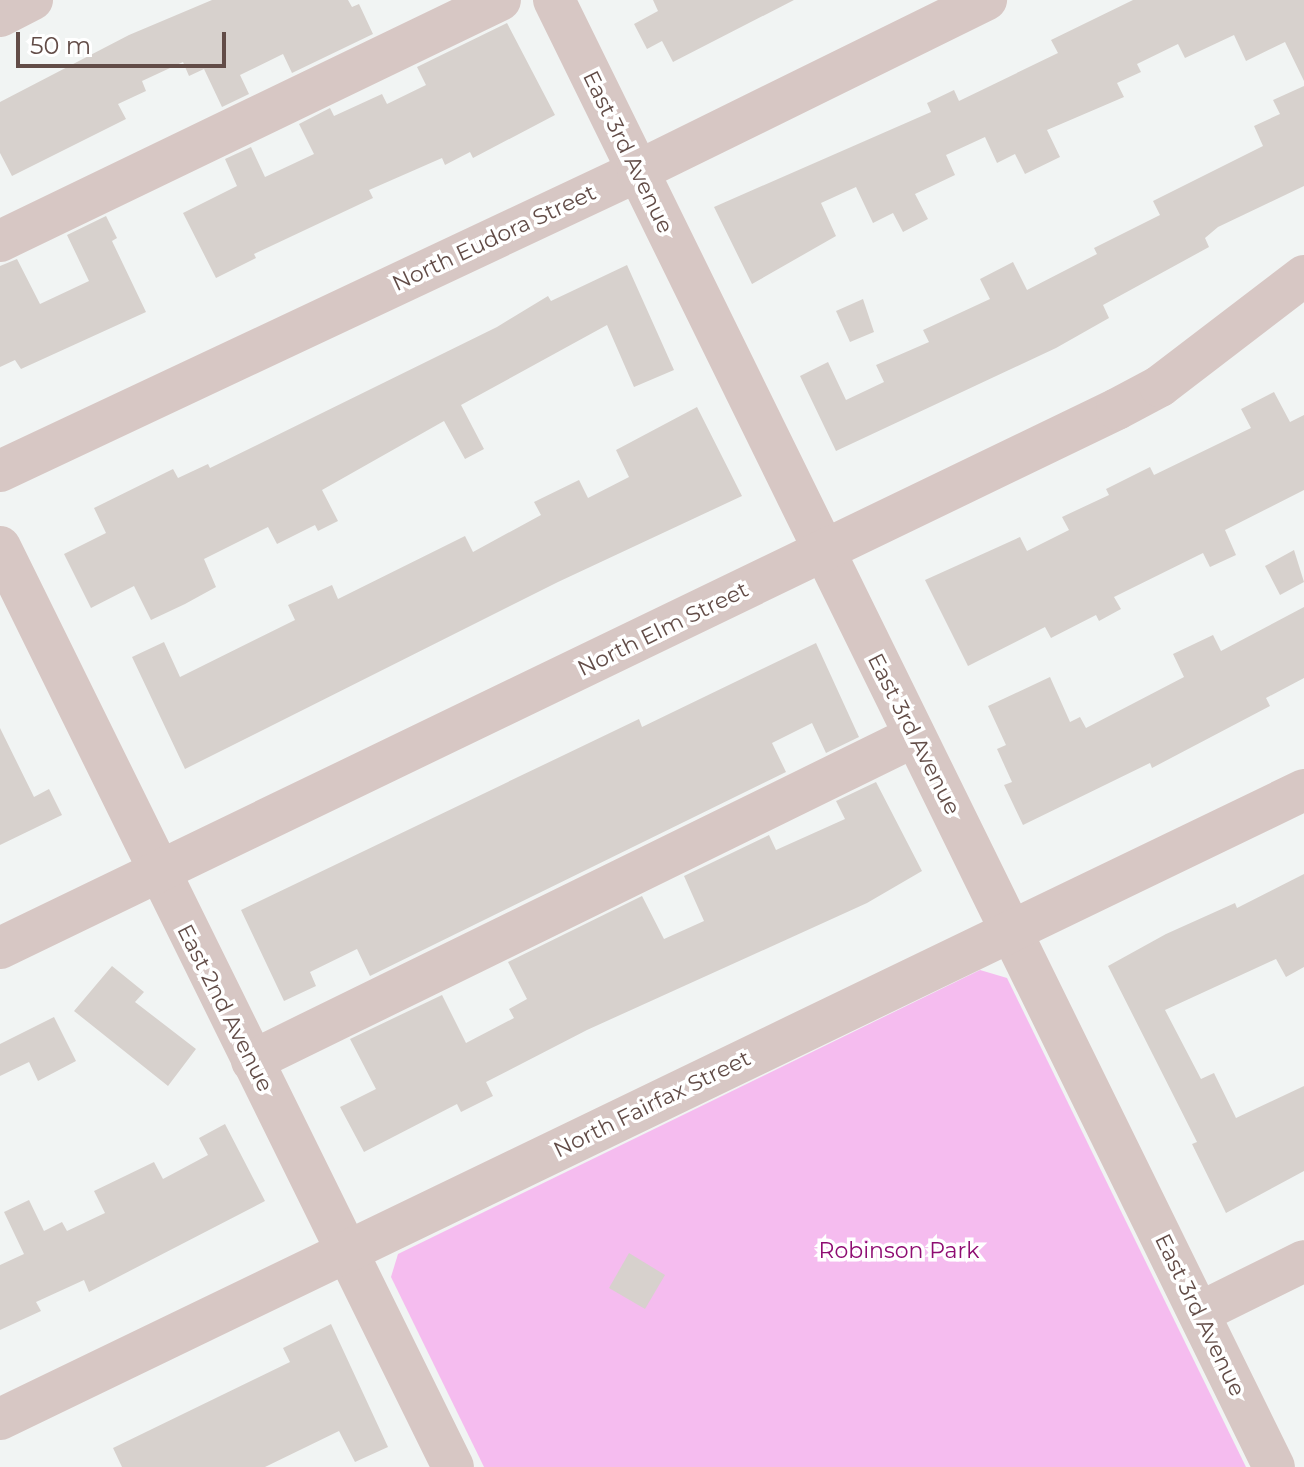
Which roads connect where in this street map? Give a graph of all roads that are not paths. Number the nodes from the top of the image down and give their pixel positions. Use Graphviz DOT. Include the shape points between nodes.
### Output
graph roads {
  1 [pos="32,0"];
  2 [pos="500,0"];
  3 [pos="554,0"];
  4 [pos="986,0"];
  5 [pos="0,16"];
  6 [pos="638,171"];
  7 [pos="0,241"];
  8 [pos="1304,276"];
  9 [pos="0,471"];
  10 [pos="0,547"];
  11 [pos="823,552"];
  12 [pos="915,736"];
  13 [pos="1304,790"];
  14 [pos="156,871"];
  15 [pos="1012,932"];
  16 [pos="0,948"];
  17 [pos="252,1061"];
  18 [pos="347,1251"];
  19 [pos="1304,1261"];
  20 [pos="1199,1313"];
  21 [pos="0,1419"];
  22 [pos="453,1467"];
  23 [pos="1274,1467"];
  1 -- 5 [label="street"];
  2 -- 7 [label="street"];
  3 -- 6 [label="street, East 3rd Avenue"];
  4 -- 6 [label="street, North Eudora Street"];
  6 -- 9 [label="street, North Eudora Street"];
  6 -- 11 [label="street, East 3rd Avenue"];
  8 -- 11 [label="street, North Elm Street" via="1160,386"];
  10 -- 14 [label="street, East 2nd Avenue"];
  11 -- 12 [label="street, East 3rd Avenue"];
  11 -- 14 [label="street, North Elm Street"];
  12 -- 15 [label="street, East 3rd Avenue"];
  12 -- 17 [label="street"];
  13 -- 15 [label="street, North Fairfax Street"];
  14 -- 16 [label="street, North Elm Street"];
  14 -- 17 [label="street, East 2nd Avenue"];
  15 -- 18 [label="street, North Fairfax Street"];
  15 -- 20 [label="street, East 3rd Avenue"];
  17 -- 18 [label="street, East 2nd Avenue"];
  18 -- 21 [label="street, North Fairfax Street"];
  18 -- 22 [label="street, East 2nd Avenue"];
  19 -- 20 [label="street"];
  20 -- 23 [label="street, East 3rd Avenue"];
}
